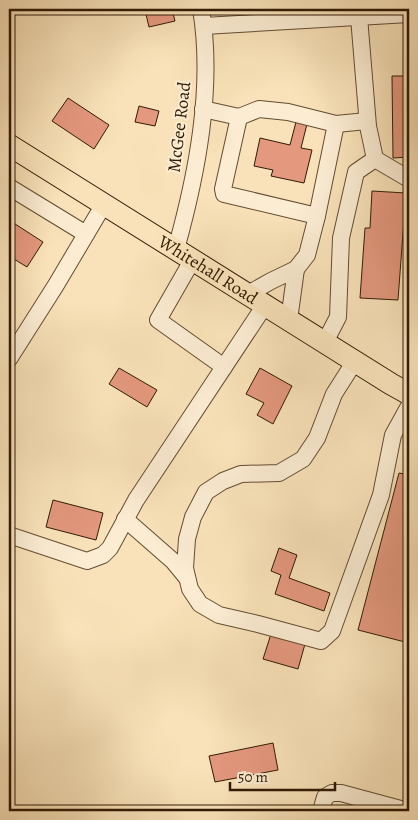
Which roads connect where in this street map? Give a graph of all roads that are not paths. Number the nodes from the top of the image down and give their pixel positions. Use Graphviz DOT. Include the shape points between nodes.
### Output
graph roads {
  1 [pos="201,9"];
  2 [pos="400,12"];
  3 [pos="349,15"];
  4 [pos="204,26"];
  5 [pos="203,109"];
  6 [pos="239,118"];
  7 [pos="367,121"];
  8 [pos="336,124"];
  9 [pos="9,145"];
  10 [pos="375,159"];
  11 [pos="409,179"];
  12 [pos="9,187"];
  13 [pos="104,204"];
  14 [pos="317,216"];
  15 [pos="86,234"];
  16 [pos="185,254"];
  17 [pos="296,269"];
  18 [pos="256,299"];
  19 [pos="289,320"];
  20 [pos="325,342"];
  21 [pos="9,358"];
  22 [pos="355,361"];
  23 [pos="224,367"];
  24 [pos="409,394"];
  25 [pos="409,406"];
  26 [pos="125,519"];
  27 [pos="9,535"];
  28 [pos="187,578"];
  29 [pos="321,811"];
  30 [pos="408,811"];
  1 -- 4 [label="street, McGee Road"];
  2 -- 3 [label="street"];
  3 -- 4 [label="street"];
  3 -- 7 [label="street"];
  4 -- 5 [label="street, McGee Road" via="206,70"];
  5 -- 6 [label="street"];
  5 -- 16 [label="street, McGee Road"];
  6 -- 8 [label="street" via="259,109 288,112"];
  6 -- 14 [label="street" via="222,189 224,194"];
  7 -- 8 [label="street"];
  7 -- 10 [label="street"];
  8 -- 14 [label="street"];
  9 -- 13 [label="main road, Whitehall Road"];
  10 -- 11 [label="street"];
  10 -- 20 [label="street" via="356,172 341,238 338,317"];
  12 -- 15 [label="street"];
  13 -- 15 [label="street"];
  13 -- 16 [label="main road, Whitehall Road"];
  14 -- 17 [label="street" via="307,255"];
  15 -- 21 [label="street"];
  16 -- 18 [label="main road, Whitehall Road"];
  16 -- 23 [label="street, McGee Road" via="158,320"];
  17 -- 18 [label="street" via="271,281"];
  17 -- 19 [label="street"];
  18 -- 19 [label="main road, Whitehall Road"];
  18 -- 23 [label="street"];
  19 -- 20 [label="main road, Whitehall Road"];
  20 -- 22 [label="main road, Whitehall Road"];
  22 -- 24 [label="main road, Whitehall Road"];
  22 -- 28 [label="street" via="334,394 317,438 302,459 279,473 241,474 206,492 187,538"];
  23 -- 26 [label="street"];
  25 -- 28 [label="street" via="393,435 379,503 332,631 321,640 219,616 200,604"];
  26 -- 27 [label="street" via="103,556 88,561"];
  26 -- 28 [label="street" via="173,561"];
  29 -- 30 [label="street" via="325,797 341,793"];
}
